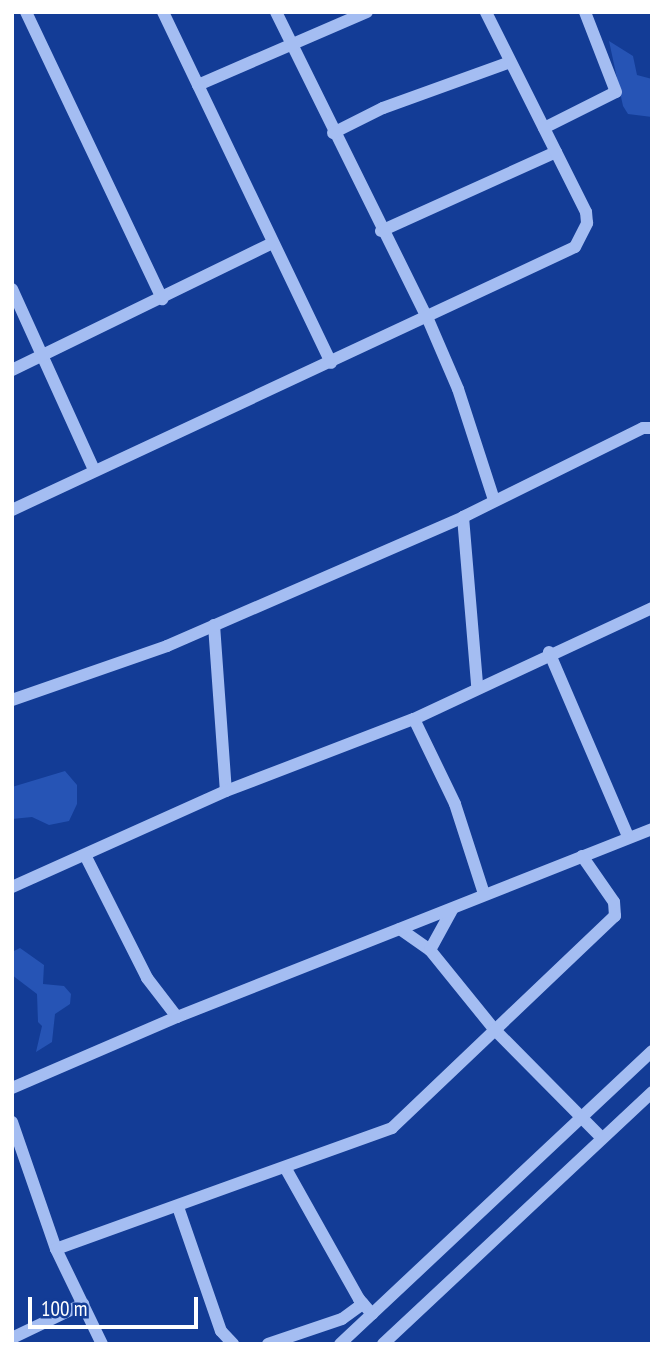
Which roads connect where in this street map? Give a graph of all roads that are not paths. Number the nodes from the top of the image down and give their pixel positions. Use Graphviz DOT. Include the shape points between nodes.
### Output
graph roads {
  1 [pos="26,12"];
  2 [pos="163,12"];
  3 [pos="276,12"];
  4 [pos="367,12"];
  5 [pos="487,12"];
  6 [pos="585,12"];
  7 [pos="292,42"];
  8 [pos="510,62"];
  9 [pos="198,85"];
  10 [pos="544,128"];
  11 [pos="333,133"];
  12 [pos="556,152"];
  13 [pos="381,231"];
  14 [pos="272,243"];
  15 [pos="12,289"];
  16 [pos="162,299"];
  17 [pos="427,317"];
  18 [pos="43,355"];
  19 [pos="331,363"];
  20 [pos="12,370"];
  21 [pos="652,428"];
  22 [pos="94,470"];
  23 [pos="494,500"];
  24 [pos="12,510"];
  25 [pos="463,517"];
  26 [pos="652,608"];
  27 [pos="214,625"];
  28 [pos="549,652"];
  29 [pos="477,685"];
  30 [pos="13,696"];
  31 [pos="414,719"];
  32 [pos="226,791"];
  33 [pos="652,829"];
  34 [pos="628,836"];
  35 [pos="85,855"];
  36 [pos="582,856"];
  37 [pos="12,887"];
  38 [pos="484,894"];
  39 [pos="452,910"];
  40 [pos="400,929"];
  41 [pos="430,950"];
  42 [pos="177,1017"];
  43 [pos="494,1029"];
  44 [pos="652,1051"];
  45 [pos="12,1088"];
  46 [pos="652,1092"];
  47 [pos="579,1118"];
  48 [pos="12,1122"];
  49 [pos="602,1138"];
  50 [pos="286,1169"];
  51 [pos="178,1208"];
  52 [pos="56,1249"];
  53 [pos="83,1304"];
  54 [pos="368,1309"];
  55 [pos="12,1338"];
  56 [pos="102,1344"];
  57 [pos="233,1344"];
  58 [pos="268,1344"];
  59 [pos="340,1344"];
  60 [pos="383,1344"];
  1 -- 16 [label="street"];
  2 -- 9 [label="street"];
  3 -- 7 [label="street"];
  4 -- 7 [label="street"];
  5 -- 8 [label="street"];
  6 -- 10 [label="street" via="616,92"];
  7 -- 9 [label="street"];
  7 -- 11 [label="street"];
  8 -- 10 [label="street"];
  8 -- 11 [label="street" via="383,108"];
  9 -- 14 [label="street"];
  10 -- 12 [label="street"];
  11 -- 13 [label="street"];
  12 -- 13 [label="street"];
  12 -- 17 [label="street" via="586,212 587,223 575,247"];
  13 -- 17 [label="street"];
  14 -- 16 [label="street"];
  14 -- 19 [label="street"];
  15 -- 18 [label="street"];
  16 -- 18 [label="street"];
  17 -- 19 [label="street"];
  17 -- 23 [label="street" via="458,389"];
  18 -- 20 [label="street"];
  18 -- 22 [label="street"];
  19 -- 22 [label="street"];
  21 -- 23 [label="street" via="643,428"];
  22 -- 24 [label="street"];
  23 -- 25 [label="street"];
  25 -- 27 [label="street"];
  25 -- 29 [label="street"];
  26 -- 28 [label="street"];
  27 -- 30 [label="street" via="167,646"];
  27 -- 32 [label="street"];
  28 -- 29 [label="street"];
  28 -- 34 [label="street"];
  29 -- 31 [label="street"];
  31 -- 32 [label="street"];
  31 -- 38 [label="street" via="455,804"];
  32 -- 35 [label="street"];
  33 -- 34 [label="street"];
  34 -- 36 [label="street"];
  35 -- 37 [label="street"];
  35 -- 42 [label="street" via="148,978"];
  36 -- 38 [label="street"];
  36 -- 43 [label="street" via="614,902 615,916"];
  38 -- 39 [label="street"];
  39 -- 40 [label="street"];
  39 -- 41 [label="street"];
  40 -- 41 [label="street"];
  40 -- 42 [label="street"];
  41 -- 43 [label="street"];
  42 -- 45 [label="street"];
  43 -- 47 [label="street"];
  43 -- 50 [label="street" via="392,1128"];
  44 -- 47 [label="street"];
  46 -- 49 [label="street"];
  47 -- 49 [label="street"];
  47 -- 54 [label="street"];
  48 -- 52 [label="street"];
  49 -- 60 [label="street"];
  50 -- 51 [label="street"];
  50 -- 54 [label="street"];
  51 -- 52 [label="street"];
  51 -- 57 [label="street" via="221,1331"];
  52 -- 53 [label="street"];
  53 -- 55 [label="street"];
  53 -- 56 [label="street"];
  54 -- 58 [label="street"];
  54 -- 59 [label="street"];
}
